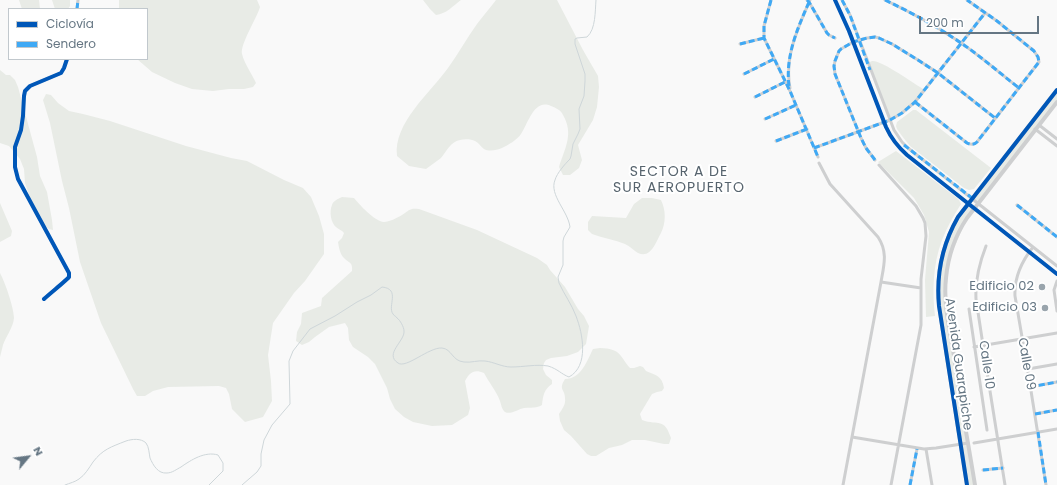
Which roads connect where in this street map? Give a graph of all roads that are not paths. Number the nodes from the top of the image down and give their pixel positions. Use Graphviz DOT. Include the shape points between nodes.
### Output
graph roads {
  1 [pos="771,0"];
  2 [pos="835,0"];
  3 [pos="842,0"];
  4 [pos="885,0"];
  5 [pos="967,0"];
  6 [pos="809,1"];
  7 [pos="985,13"];
  8 [pos="764,38"];
  9 [pos="835,38"];
  10 [pos="859,40"];
  11 [pos="853,42"];
  12 [pos="961,43"];
  13 [pos="740,44"];
  14 [pos="774,59"];
  15 [pos="67,60"];
  16 [pos="938,73"];
  17 [pos="744,74"];
  18 [pos="785,82"];
  19 [pos="1019,88"];
  20 [pos="1057,90"];
  21 [pos="790,91"];
  22 [pos="755,97"];
  23 [pos="915,102"];
  24 [pos="1057,102"];
  25 [pos="796,105"];
  26 [pos="996,118"];
  27 [pos="765,119"];
  28 [pos="890,120"];
  29 [pos="884,122"];
  30 [pos="1039,124"];
  31 [pos="806,129"];
  32 [pos="1036,129"];
  33 [pos="858,132"];
  34 [pos="1057,139"];
  35 [pos="776,141"];
  36 [pos="1057,146"];
  37 [pos="814,148"];
  38 [pos="818,157"];
  39 [pos="875,160"];
  40 [pos="818,163"];
  41 [pos="879,165"];
  42 [pos="972,198"];
  43 [pos="968,203"];
  44 [pos="978,203"];
  45 [pos="1017,205"];
  46 [pos="974,208"];
  47 [pos="1057,237"];
  48 [pos="986,246"];
  49 [pos="1033,246"];
  50 [pos="1029,252"];
  51 [pos="1057,266"];
  52 [pos="1057,274"];
  53 [pos="1057,281"];
  54 [pos="881,282"];
  55 [pos="921,288"];
  56 [pos="44,299"];
  57 [pos="969,309"];
  58 [pos="1057,311"];
  59 [pos="1057,333"];
  60 [pos="1022,339"];
  61 [pos="983,345"];
  62 [pos="974,347"];
  63 [pos="1057,364"];
  64 [pos="1028,369"];
  65 [pos="1057,382"];
  66 [pos="1030,387"];
  67 [pos="990,391"];
  68 [pos="981,392"];
  69 [pos="1057,410"];
  70 [pos="1035,414"];
  71 [pos="1057,429"];
  72 [pos="987,430"];
  73 [pos="1038,432"];
  74 [pos="852,437"];
  75 [pos="998,439"];
  76 [pos="968,443"];
  77 [pos="974,443"];
  78 [pos="960,444"];
  79 [pos="900,445"];
  80 [pos="917,449"];
  81 [pos="926,449"];
  82 [pos="1003,468"];
  83 [pos="982,470"];
  84 [pos="843,485"];
  85 [pos="891,485"];
  86 [pos="910,485"];
  87 [pos="932,485"];
  88 [pos="967,485"];
  89 [pos="975,485"];
  90 [pos="1005,485"];
  91 [pos="1046,485"];
  1 -- 8 [label="street" via="764,26"];
  2 -- 11 [label="street"];
  3 -- 10 [label="street"];
  4 -- 12 [label="street" via="921,18"];
  5 -- 7 [label="street"];
  6 -- 9 [label="street" via="827,33"];
  6 -- 21 [label="street" via="790,54"];
  7 -- 12 [label="street"];
  7 -- 19 [label="street" via="1034,51 1038,57 1039,62"];
  8 -- 13 [label="street"];
  8 -- 14 [label="street"];
  10 -- 11 [label="street"];
  10 -- 16 [label="street" via="879,38"];
  10 -- 28 [label="street"];
  11 -- 29 [label="street"];
  11 -- 33 [label="street" via="839,51 834,66"];
  12 -- 16 [label="street"];
  12 -- 19 [label="street"];
  14 -- 17 [label="street"];
  14 -- 18 [label="street"];
  15 -- 56 [label="street" via="61,73 30,86 25,91 22,126 15,147 18,179 69,273 67,279"];
  16 -- 23 [label="street"];
  16 -- 26 [label="street"];
  18 -- 21 [label="street"];
  18 -- 22 [label="street"];
  19 -- 26 [label="street"];
  20 -- 42 [label="street, Avenida Guarapiche"];
  21 -- 25 [label="street"];
  23 -- 26 [label="street" via="971,145 978,142"];
  23 -- 28 [label="street"];
  24 -- 30 [label="street, Avenida Guarapiche"];
  25 -- 27 [label="street"];
  25 -- 31 [label="street"];
  28 -- 29 [label="street"];
  28 -- 42 [label="street" via="908,148"];
  29 -- 33 [label="street"];
  29 -- 43 [label="street" via="902,150"];
  30 -- 32 [label="street, Avenida Guarapiche"];
  30 -- 34 [label="street"];
  31 -- 35 [label="street"];
  31 -- 37 [label="street"];
  32 -- 36 [label="street"];
  32 -- 44 [label="street, Avenida Guarapiche"];
  33 -- 37 [label="street"];
  33 -- 39 [label="street"];
  37 -- 38 [label="street"];
  40 -- 54 [label="street" via="830,184 881,241 885,255"];
  41 -- 55 [label="street" via="913,202 925,223 926,245"];
  42 -- 43 [label="street, Avenida Guarapiche"];
  42 -- 44 [label="street"];
  43 -- 46 [label="street"];
  43 -- 78 [label="street, Avenida Guarapiche" via="955,223 944,250 938,289"];
  44 -- 46 [label="street, Avenida Guarapiche"];
  44 -- 49 [label="street"];
  45 -- 47 [label="street"];
  46 -- 50 [label="street"];
  46 -- 76 [label="street, Avenida Guarapiche" via="963,223 954,244 947,269 946,286 948,315"];
  48 -- 61 [label="street, Calle 10" via="978,270 976,290"];
  49 -- 50 [label="street, Calle 09"];
  49 -- 51 [label="street"];
  50 -- 52 [label="street"];
  50 -- 60 [label="street, Calle 09" via="1014,288"];
  53 -- 58 [label="street" via="1054,290"];
  54 -- 55 [label="street"];
  54 -- 74 [label="street"];
  55 -- 79 [label="street" via="921,325"];
  57 -- 62 [label="street"];
  59 -- 60 [label="street"];
  60 -- 61 [label="street"];
  60 -- 64 [label="street, Calle 09"];
  61 -- 62 [label="street"];
  61 -- 67 [label="street, Calle 10"];
  62 -- 68 [label="street"];
  63 -- 64 [label="street"];
  64 -- 66 [label="street, Calle 09"];
  65 -- 66 [label="street"];
  66 -- 70 [label="street, Calle 09"];
  67 -- 68 [label="street"];
  67 -- 75 [label="street, Calle 10"];
  68 -- 72 [label="street"];
  69 -- 70 [label="street"];
  70 -- 73 [label="street, Calle 09"];
  71 -- 73 [label="street"];
  73 -- 75 [label="street"];
  73 -- 91 [label="street, Calle 09"];
  74 -- 79 [label="street"];
  74 -- 84 [label="street"];
  75 -- 77 [label="street"];
  75 -- 82 [label="street, Calle 10"];
  76 -- 78 [label="street"];
  76 -- 89 [label="street, Avenida Guarapiche"];
  78 -- 81 [label="street"];
  78 -- 88 [label="street, Avenida Guarapiche"];
  79 -- 80 [label="street"];
  79 -- 85 [label="street"];
  80 -- 81 [label="street"];
  80 -- 86 [label="street"];
  81 -- 87 [label="street"];
  82 -- 83 [label="street"];
  82 -- 90 [label="street, Calle 10"];
}
